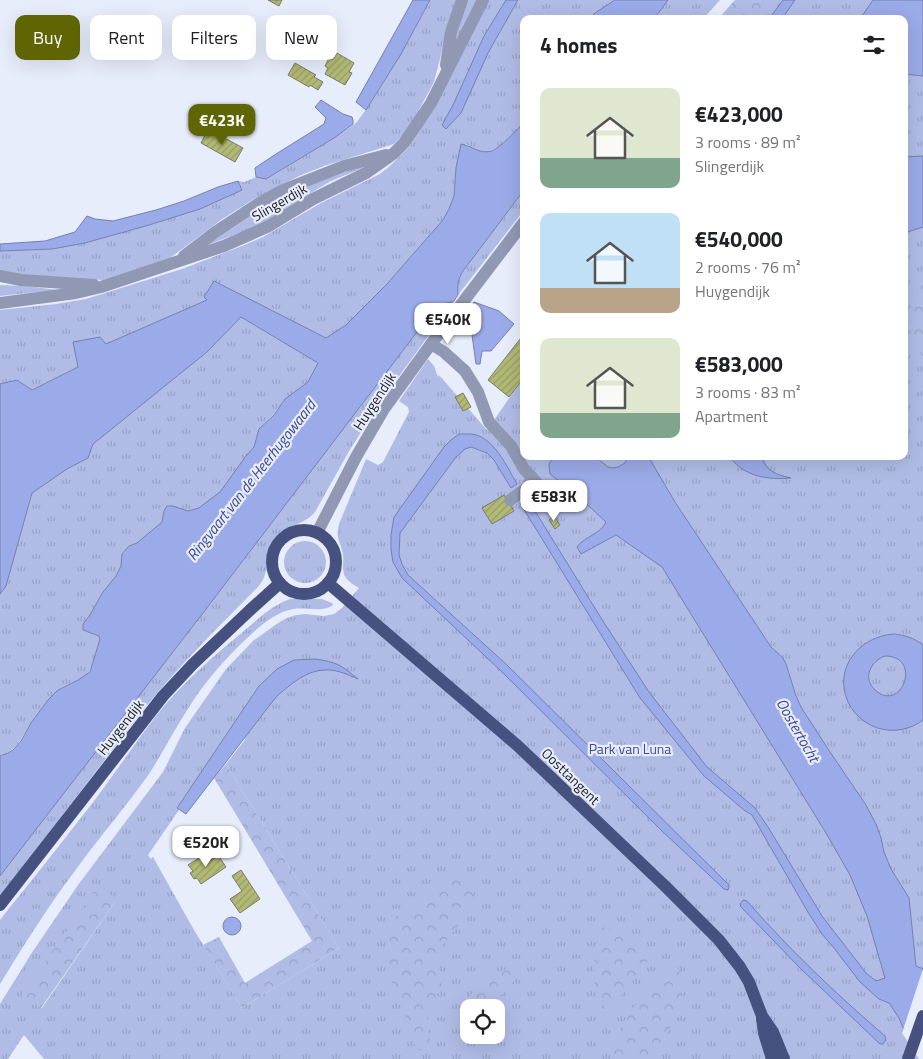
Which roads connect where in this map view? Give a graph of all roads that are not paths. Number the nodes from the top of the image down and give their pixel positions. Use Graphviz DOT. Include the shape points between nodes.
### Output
graph roads {
  1 [pos="462,0"];
  2 [pos="483,0"];
  3 [pos="444,77"];
  4 [pos="393,154"];
  5 [pos="520,227"];
  6 [pos="176,262"];
  7 [pos="0,276"];
  8 [pos="101,287"];
  9 [pos="0,303"];
  10 [pos="431,344"];
  11 [pos="532,477"];
  12 [pos="510,500"];
  13 [pos="556,503"];
  14 [pos="317,533"];
  15 [pos="280,583"];
  16 [pos="328,583"];
  17 [pos="0,905"];
  18 [pos="762,1016"];
  19 [pos="923,1016"];
  20 [pos="910,1054"];
  21 [pos="772,1059"];
  22 [pos="784,1059"];
  1 -- 3 [label="street" via="451,32"];
  2 -- 3 [label="street, Slingerdijk"];
  3 -- 4 [label="street, Slingerdijk" via="417,124"];
  4 -- 6 [label="street, Slingerdijk" via="366,173 266,227"];
  4 -- 6 [label="street" via="344,166 283,190 214,233"];
  5 -- 10 [label="street, Huygendijk"];
  6 -- 8 [label="street, Slingerdijk"];
  7 -- 8 [label="street"];
  8 -- 9 [label="street, Slingerdijk"];
  10 -- 11 [label="street" via="465,371 478,392 489,422 511,446"];
  10 -- 14 [label="street, Huygendijk" via="384,409"];
  11 -- 12 [label="street" via="527,488"];
  11 -- 13 [label="street"];
  14 -- 15 [label="main road" via="298,530 282,539 276,547 272,566"];
  14 -- 16 [label="main road" via="330,544 336,559 336,568"];
  15 -- 16 [label="main road" via="295,593 304,594 322,589"];
  15 -- 17 [label="main road, Huygendijk" via="163,696"];
  16 -- 18 [label="main road, Oosttangent" via="518,746 666,887 719,940 740,967"];
  18 -- 21 [label="main road, Oosttangent"];
  18 -- 22 [label="main road, Oosttangent" via="773,1032"];
  19 -- 20 [label="main road"];
}
